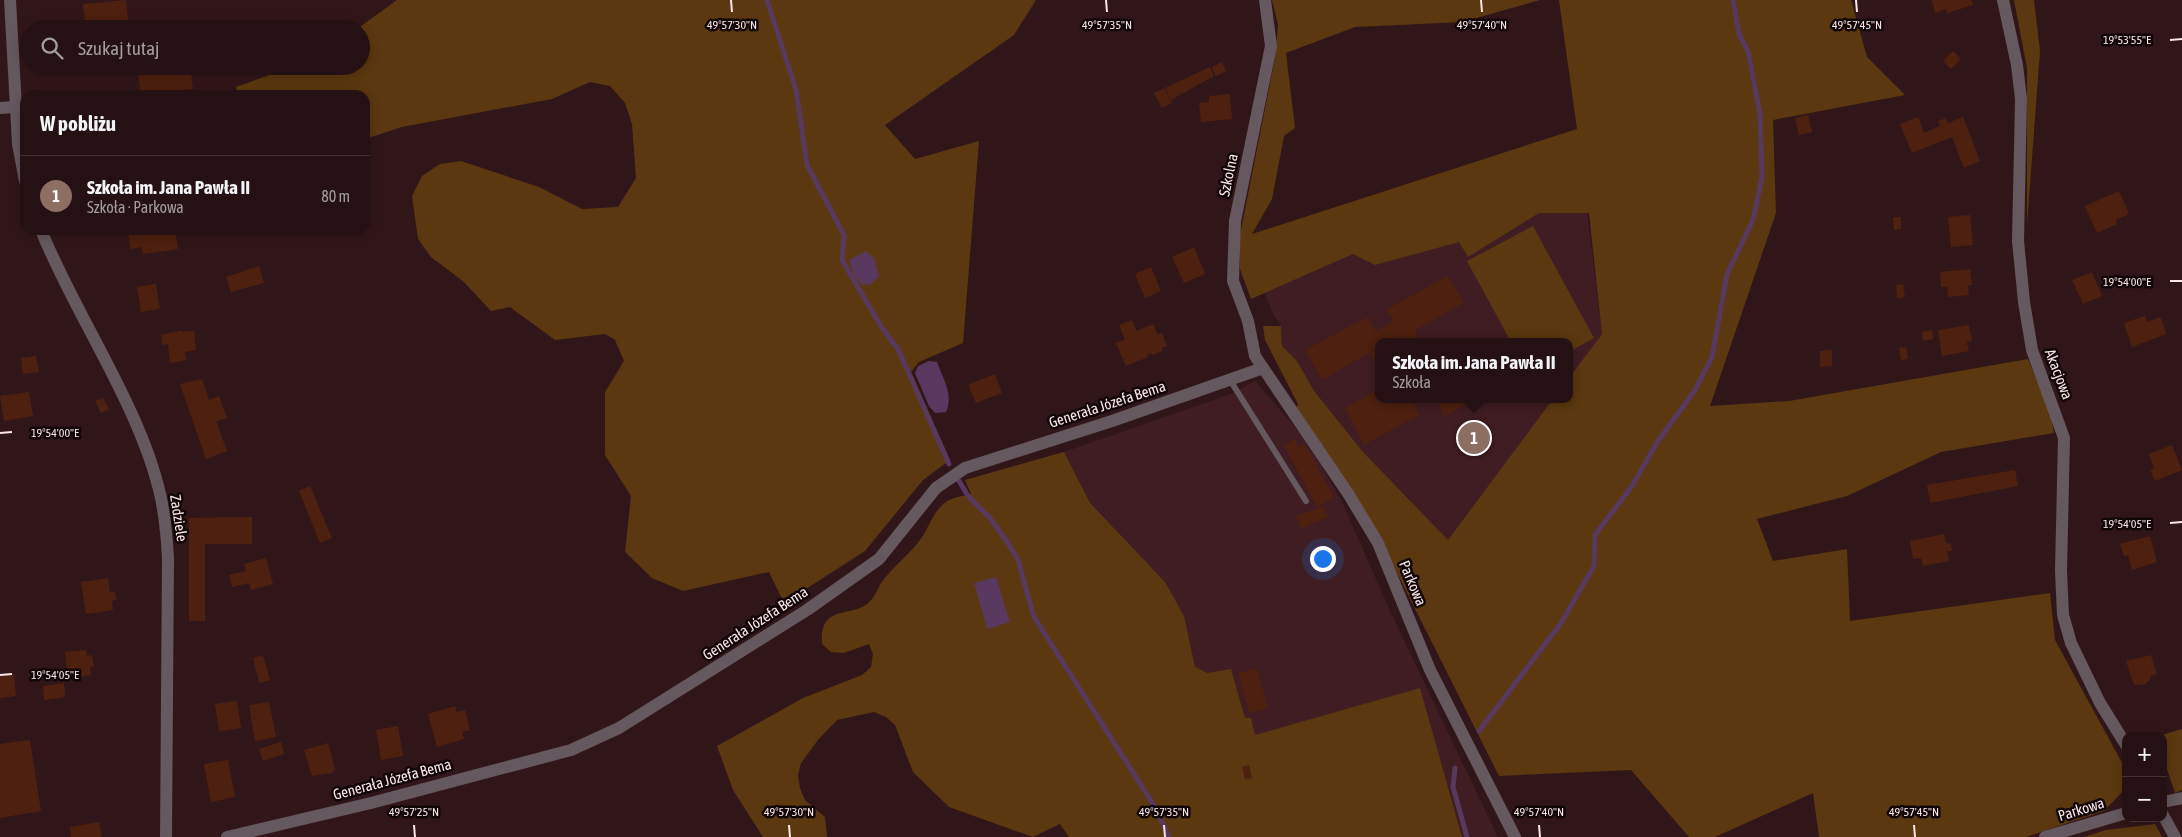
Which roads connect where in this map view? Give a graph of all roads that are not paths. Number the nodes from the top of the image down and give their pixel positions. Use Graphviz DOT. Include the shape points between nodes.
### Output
graph roads {
  1 [pos="10,0"];
  2 [pos="1265,0"];
  3 [pos="2003,0"];
  4 [pos="15,107"];
  5 [pos="0,108"];
  6 [pos="20,155"];
  7 [pos="42,235"];
  8 [pos="1255,356"];
  9 [pos="1263,368"];
  10 [pos="1230,380"];
  11 [pos="1306,501"];
  12 [pos="2122,739"];
  13 [pos="2182,798"];
  14 [pos="2167,801"];
  15 [pos="2122,814"];
  16 [pos="2167,822"];
  17 [pos="166,837"];
  18 [pos="227,837"];
  19 [pos="1515,837"];
  20 [pos="2045,837"];
  21 [pos="2175,837"];
  1 -- 4 [label="street"];
  2 -- 8 [label="street, Szkolna" via="1270,46 1235,221 1234,281 1248,320"];
  3 -- 12 [label="street, Akacjowa" via="2021,99 2018,241 2024,302 2032,350 2064,438 2060,570 2063,615 2070,643"];
  4 -- 5 [label="street"];
  4 -- 6 [label="street"];
  7 -- 17 [label="street, Zadziele" via="132,415 161,496 168,559"];
  8 -- 9 [label="street, Parkowa"];
  9 -- 10 [label="street, Generała Józefa Bema"];
  9 -- 19 [label="street, Parkowa" via="1378,543 1430,670"];
  10 -- 11 [label="lane"];
  10 -- 18 [label="street, Generała Józefa Bema" via="965,468 936,488 878,559 807,610 619,728 571,750"];
  13 -- 14 [label="street"];
  15 -- 20 [label="street, Parkowa"];
  16 -- 21 [label="street"];
}
